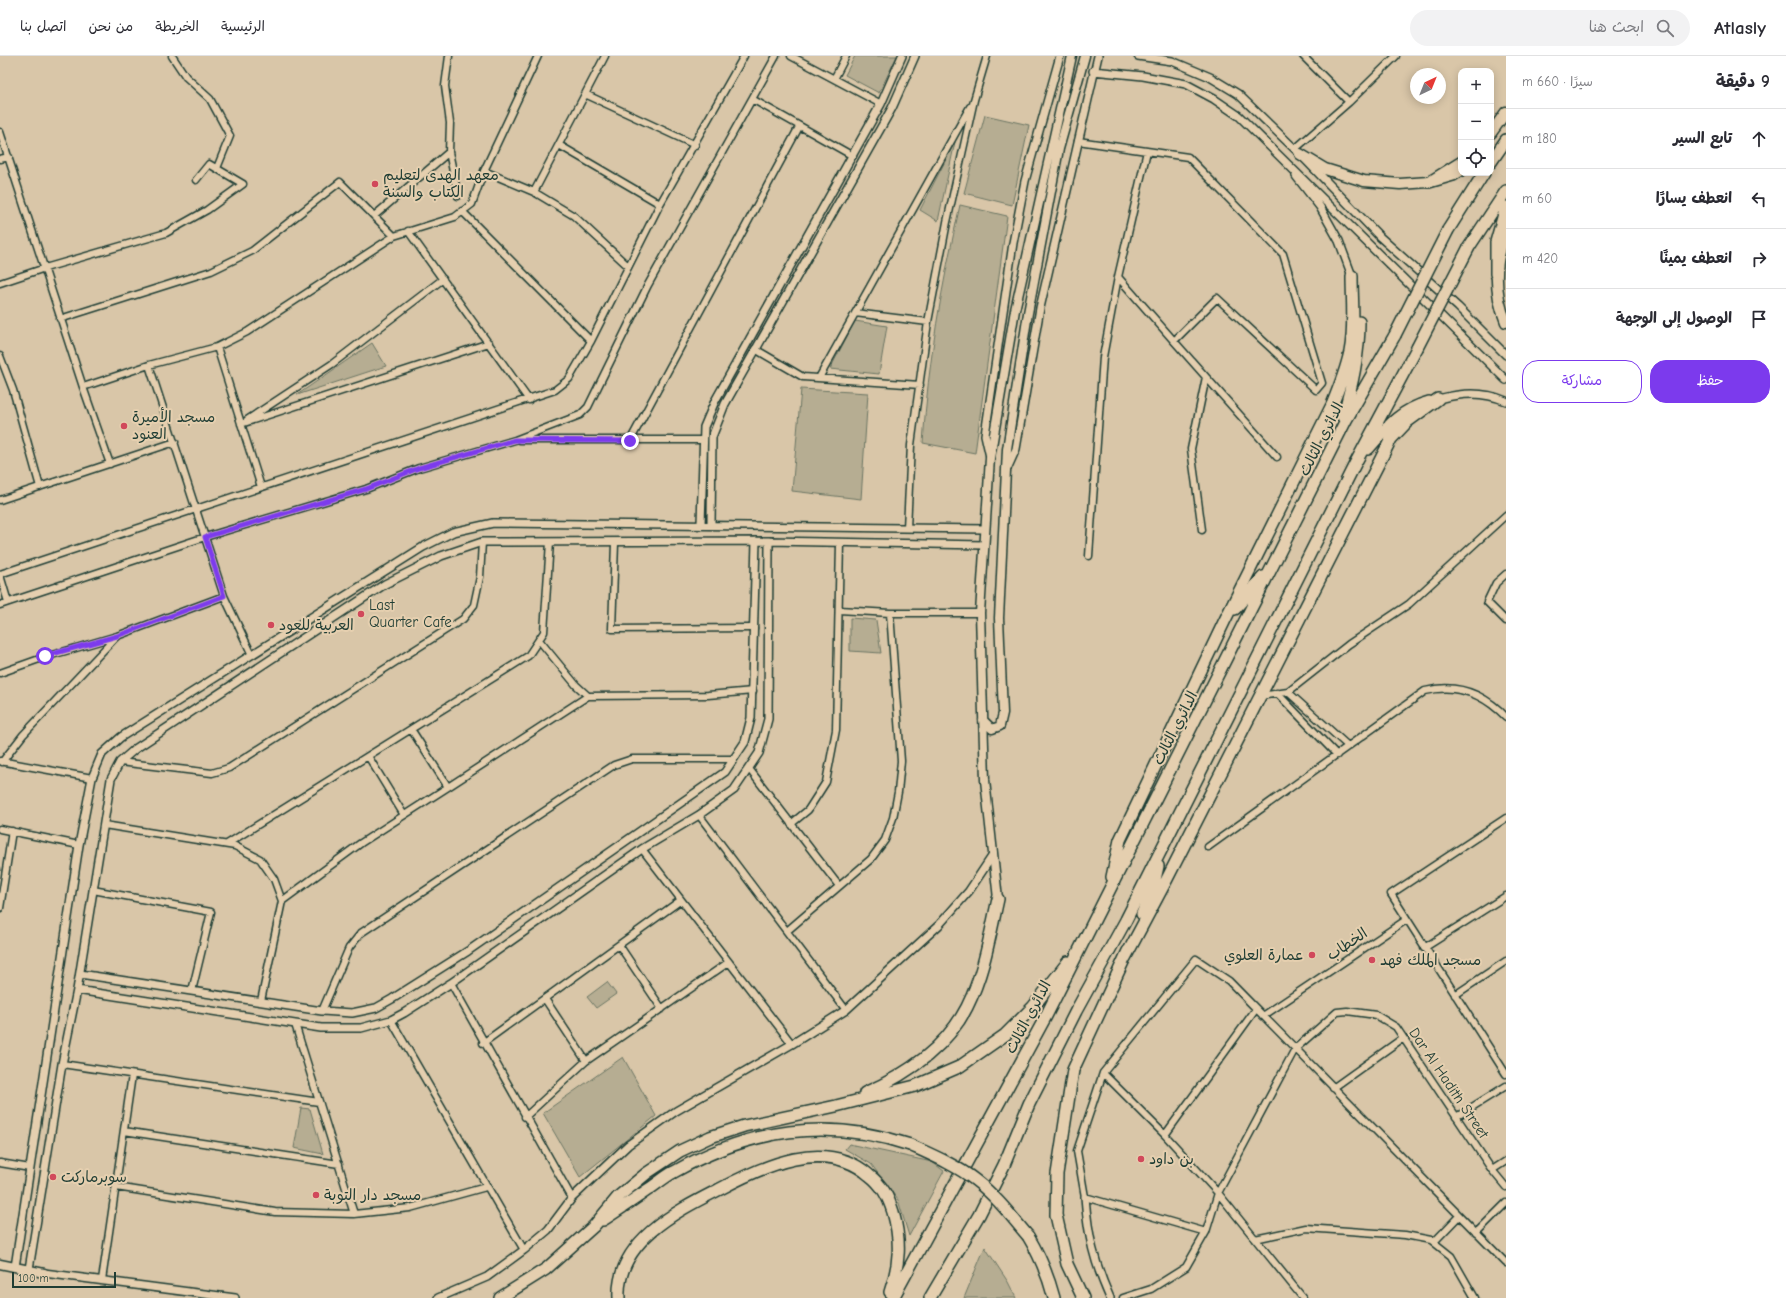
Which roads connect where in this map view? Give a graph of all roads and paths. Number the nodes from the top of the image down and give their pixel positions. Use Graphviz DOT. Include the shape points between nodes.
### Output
graph roads {
  1 [pos="172,56"];
  2 [pos="449,56"];
  3 [pos="538,56"];
  4 [pos="605,56"];
  5 [pos="744,56"];
  6 [pos="776,56"];
  7 [pos="791,56"];
  8 [pos="846,56"];
  9 [pos="902,56"];
  10 [pos="915,56"];
  11 [pos="987,56"];
  12 [pos="1060,56"];
  13 [pos="1072,56"];
  14 [pos="1085,56"];
  15 [pos="1098,56"];
  16 [pos="1138,56"];
  17 [pos="1303,56"];
  18 [pos="1396,56"];
  19 [pos="1173,59"];
  20 [pos="1093,71"];
  21 [pos="834,79"];
  22 [pos="585,94"];
  23 [pos="752,99"];
  24 [pos="974,100"];
  25 [pos="1349,102"];
  26 [pos="881,104"];
  27 [pos="1506,112"];
  28 [pos="799,127"];
  29 [pos="1494,129"];
  30 [pos="0,132"];
  31 [pos="1506,137"];
  32 [pos="1506,140"];
  33 [pos="1078,141"];
  34 [pos="559,145"];
  35 [pos="695,145"];
  36 [pos="1494,147"];
  37 [pos="1147,151"];
  38 [pos="449,152"];
  39 [pos="1298,152"];
  40 [pos="853,156"];
  41 [pos="9,157"];
  42 [pos="1283,158"];
  43 [pos="1494,158"];
  44 [pos="0,159"];
  45 [pos="1458,164"];
  46 [pos="217,168"];
  47 [pos="484,170"];
  48 [pos="1458,172"];
  49 [pos="1482,176"];
  50 [pos="196,180"];
  51 [pos="1429,182"];
  52 [pos="1506,191"];
  53 [pos="534,192"];
  54 [pos="458,196"];
  55 [pos="660,204"];
  56 [pos="1506,207"];
  57 [pos="462,211"];
  58 [pos="374,216"];
  59 [pos="408,231"];
  60 [pos="1506,232"];
  61 [pos="394,236"];
  62 [pos="628,266"];
  63 [pos="45,268"];
  64 [pos="1496,274"];
  65 [pos="1352,276"];
  66 [pos="1118,277"];
  67 [pos="443,279"];
  68 [pos="0,283"];
  69 [pos="855,313"];
  70 [pos="60,319"];
  71 [pos="928,322"];
  72 [pos="1506,322"];
  73 [pos="591,341"];
  74 [pos="1174,341"];
  75 [pos="489,343"];
  76 [pos="217,346"];
  77 [pos="755,349"];
  78 [pos="1506,355"];
  79 [pos="0,356"];
  80 [pos="150,365"];
  81 [pos="819,378"];
  82 [pos="1206,378"];
  83 [pos="1506,380"];
  84 [pos="920,385"];
  85 [pos="83,387"];
  86 [pos="529,400"];
  87 [pos="1438,400"];
  88 [pos="1506,401"];
  89 [pos="241,424"];
  90 [pos="515,440"];
  91 [pos="703,440"];
  92 [pos="630,441"];
  93 [pos="1336,441"];
  94 [pos="175,442"];
  95 [pos="1277,457"];
  96 [pos="990,458"];
  97 [pos="1356,462"];
  98 [pos="110,464"];
  99 [pos="1006,471"];
  100 [pos="40,487"];
  101 [pos="261,487"];
  102 [pos="0,500"];
  103 [pos="196,509"];
  104 [pos="1506,515"];
  105 [pos="701,524"];
  106 [pos="711,525"];
  107 [pos="907,528"];
  108 [pos="985,529"];
  109 [pos="1202,530"];
  110 [pos="205,537"];
  111 [pos="756,541"];
  112 [pos="770,541"];
  113 [pos="482,542"];
  114 [pos="550,542"];
  115 [pos="615,543"];
  116 [pos="840,543"];
  117 [pos="984,545"];
  118 [pos="1089,556"];
  119 [pos="1273,567"];
  120 [pos="1506,574"];
  121 [pos="0,575"];
  122 [pos="224,596"];
  123 [pos="8,602"];
  124 [pos="0,605"];
  125 [pos="839,610"];
  126 [pos="890,613"];
  127 [pos="980,613"];
  128 [pos="1225,620"];
  129 [pos="1506,621"];
  130 [pos="754,628"];
  131 [pos="117,636"];
  132 [pos="539,640"];
  133 [pos="252,655"];
  134 [pos="0,673"];
  135 [pos="753,691"];
  136 [pos="1288,692"];
  137 [pos="1277,693"];
  138 [pos="588,696"];
  139 [pos="1260,696"];
  140 [pos="1506,717"];
  141 [pos="983,720"];
  142 [pos="411,729"];
  143 [pos="1348,746"];
  144 [pos="1337,755"];
  145 [pos="368,756"];
  146 [pos="733,759"];
  147 [pos="1,762"];
  148 [pos="120,762"];
  149 [pos="750,770"];
  150 [pos="92,778"];
  151 [pos="448,787"];
  152 [pos="404,815"];
  153 [pos="698,815"];
  154 [pos="1506,818"];
  155 [pos="791,824"];
  156 [pos="104,825"];
  157 [pos="0,829"];
  158 [pos="12,831"];
  159 [pos="227,844"];
  160 [pos="80,845"];
  161 [pos="1208,847"];
  162 [pos="1162,848"];
  163 [pos="642,850"];
  164 [pos="993,855"];
  165 [pos="839,886"];
  166 [pos="94,890"];
  167 [pos="1109,891"];
  168 [pos="1,895"];
  169 [pos="1506,896"];
  170 [pos="998,899"];
  171 [pos="681,900"];
  172 [pos="282,901"];
  173 [pos="0,908"];
  174 [pos="1406,920"];
  175 [pos="787,931"];
  176 [pos="1083,942"];
  177 [pos="619,945"];
  178 [pos="1424,948"];
  179 [pos="1125,958"];
  180 [pos="1506,961"];
  181 [pos="729,962"];
  182 [pos="80,974"];
  183 [pos="451,983"];
  184 [pos="78,990"];
  185 [pos="192,991"];
  186 [pos="1455,995"];
  187 [pos="545,999"];
  188 [pos="261,1001"];
  189 [pos="662,1008"];
  190 [pos="1256,1009"];
  191 [pos="846,1010"];
  192 [pos="322,1011"];
  193 [pos="1263,1016"];
  194 [pos="391,1020"];
  195 [pos="295,1024"];
  196 [pos="1403,1038"];
  197 [pos="483,1043"];
  198 [pos="792,1044"];
  199 [pos="1295,1049"];
  200 [pos="586,1061"];
  201 [pos="62,1064"];
  202 [pos="1103,1073"];
  203 [pos="132,1074"];
  204 [pos="1506,1074"];
  205 [pos="1506,1086"];
  206 [pos="1333,1088"];
  207 [pos="319,1102"];
  208 [pos="836,1106"];
  209 [pos="525,1117"];
  210 [pos="1456,1117"];
  211 [pos="124,1131"];
  212 [pos="1165,1135"];
  213 [pos="1506,1162"];
  214 [pos="0,1163"];
  215 [pos="339,1164"];
  216 [pos="30,1168"];
  217 [pos="1492,1170"];
  218 [pos="116,1187"];
  219 [pos="486,1187"];
  220 [pos="1506,1187"];
  221 [pos="1218,1193"];
  222 [pos="1085,1197"];
  223 [pos="572,1198"];
  224 [pos="1506,1203"];
  225 [pos="354,1214"];
  226 [pos="1459,1216"];
  227 [pos="594,1226"];
  228 [pos="1206,1232"];
  229 [pos="1476,1233"];
  230 [pos="1255,1239"];
  231 [pos="1434,1242"];
  232 [pos="524,1250"];
  233 [pos="1506,1263"];
  234 [pos="0,1264"];
  235 [pos="15,1267"];
  236 [pos="29,1269"];
  237 [pos="44,1273"];
  238 [pos="1073,1278"];
  239 [pos="102,1280"];
  240 [pos="236,1298"];
  241 [pos="438,1298"];
  242 [pos="500,1298"];
  243 [pos="619,1298"];
  244 [pos="888,1298"];
  245 [pos="893,1298"];
  246 [pos="930,1298"];
  247 [pos="1054,1298"];
  248 [pos="1078,1298"];
  249 [pos="1083,1298"];
  250 [pos="1110,1298"];
  251 [pos="1123,1298"];
  252 [pos="1303,1298"];
  253 [pos="1475,1298"];
  1 -- 46 [label="street" via="186,77 210,99 230,136"];
  2 -- 38 [label="street" via="445,86 450,123"];
  3 -- 47 [label="street"];
  4 -- 22 [label="street"];
  5 -- 35 [label="street"];
  6 -- 23 [label="street"];
  7 -- 21 [label="street"];
  8 -- 21 [label="street"];
  9 -- 26 [label="street"];
  10 -- 77 [label="street" via="892,108"];
  11 -- 24 [label="street"];
  12 -- 96 [label="street" via="1026,181 1013,243 985,435"];
  13 -- 96 [label="main road" via="1014,310"];
  14 -- 99 [label="main road" via="1059,149 1028,312 1007,449"];
  15 -- 20 [label="street"];
  16 -- 19 [label="street"];
  17 -- 25 [label="street"];
  18 -- 25 [label="street"];
  19 -- 39 [label="street" via="1238,94"];
  20 -- 33 [label="street"];
  20 -- 42 [label="street" via="1186,84 1239,116"];
  21 -- 26 [label="street"];
  22 -- 34 [label="street"];
  22 -- 35 [label="street"];
  23 -- 28 [label="street"];
  23 -- 90 [label="street" via="648,285 588,407 580,416"];
  24 -- 69 [label="street"];
  24 -- 71 [label="street"];
  25 -- 39 [label="street"];
  26 -- 40 [label="street"];
  27 -- 29 [label="highway"];
  28 -- 40 [label="street"];
  28 -- 92 [label="street"];
  30 -- 41 [label="street"];
  31 -- 36 [label="highway"];
  32 -- 43 [label="highway"];
  33 -- 37 [label="street"];
  33 -- 99 [label="street" via="1040,308 1016,449"];
  34 -- 53 [label="street"];
  34 -- 55 [label="street"];
  35 -- 55 [label="street"];
  37 -- 66 [label="street"];
  37 -- 74 [label="street" via="1188,157 1284,254 1322,383 1316,390 1217,298"];
  38 -- 54 [label="street"];
  38 -- 58 [label="street"];
  39 -- 51 [label="highway" via="1325,169 1364,181 1400,184"];
  39 -- 78 [label="street" via="1380,237"];
  40 -- 91 [label="street" via="715,401 704,427"];
  41 -- 44 [label="street"];
  41 -- 63 [label="street"];
  42 -- 65 [label="street" via="1320,207 1339,241"];
  42 -- 83 [label="street"];
  45 -- 51 [label="highway"];
  46 -- 50 [label="street" via="209,164"];
  46 -- 63 [label="street" via="243,184 207,210 166,233"];
  47 -- 53 [label="street"];
  47 -- 57 [label="street" via="472,204"];
  48 -- 51 [label="highway"];
  49 -- 93 [label="highway, الدائري الثالث, bridge" via="1448,230 1395,335"];
  52 -- 97 [label="highway, bridge" via="1469,247"];
  53 -- 62 [label="street" via="574,216"];
  55 -- 62 [label="street"];
  56 -- 64 [label="highway" via="1496,242"];
  57 -- 59 [label="street" via="455,217"];
  57 -- 73 [label="street"];
  58 -- 61 [label="street"];
  58 -- 70 [label="street" via="340,182 252,251 225,265"];
  59 -- 61 [label="street"];
  59 -- 67 [label="street"];
  60 -- 64 [label="highway"];
  61 -- 76 [label="street" via="247,332"];
  62 -- 73 [label="street"];
  63 -- 68 [label="street"];
  63 -- 70 [label="street"];
  64 -- 72 [label="highway" via="1501,310"];
  65 -- 93 [label="highway" via="1358,308 1359,347 1354,380"];
  65 -- 128 [label="highway" via="1350,350 1343,378 1326,419"];
  66 -- 74 [label="street"];
  66 -- 118 [label="street" via="1103,357"];
  67 -- 75 [label="street"];
  67 -- 89 [label="street" via="332,364"];
  69 -- 71 [label="street"];
  69 -- 81 [label="street"];
  70 -- 85 [label="street"];
  71 -- 84 [label="street"];
  73 -- 86 [label="street" via="569,379 555,390"];
  74 -- 82 [label="street"];
  75 -- 86 [label="street"];
  75 -- 89 [label="street"];
  76 -- 80 [label="street"];
  76 -- 89 [label="street"];
  77 -- 81 [label="street" via="803,376"];
  77 -- 106 [label="street" via="725,404 712,437"];
  79 -- 100 [label="street" via="13,390"];
  80 -- 85 [label="street"];
  80 -- 94 [label="street"];
  81 -- 84 [label="street"];
  82 -- 95 [label="street"];
  82 -- 109 [label="street" via="1191,449"];
  84 -- 107 [label="street" via="911,445"];
  85 -- 98 [label="street"];
  86 -- 101 [label="street"];
  87 -- 88 [label="street" via="1457,394 1477,393"];
  87 -- 97 [label="highway" via="1415,406 1394,420"];
  87 -- 139 [label="highway" via="1408,421 1391,439"];
  89 -- 101 [label="street"];
  90 -- 92 [label="street"];
  90 -- 110 [label="street" via="419,468 366,489"];
  91 -- 92 [label="street"];
  91 -- 105 [label="street"];
  93 -- 119 [label="highway, الدائري الثالث"];
  94 -- 98 [label="street"];
  94 -- 103 [label="street"];
  96 -- 108 [label="main road"];
  97 -- 162 [label="highway"];
  98 -- 100 [label="street"];
  99 -- 141 [label="main road" via="999,618 1003,714 1000,726 992,728"];
  100 -- 102 [label="street"];
  101 -- 103 [label="street"];
  103 -- 110 [label="street"];
  103 -- 121 [label="street"];
  104 -- 136 [label="street" via="1408,604 1349,644"];
  105 -- 106 [label="street"];
  105 -- 133 [label="street" via="493,523 453,532 423,547"];
  106 -- 107 [label="street"];
  107 -- 108 [label="street"];
  108 -- 117 [label="main road"];
  110 -- 122 [label="street"];
  110 -- 123 [label="street"];
  111 -- 112 [label="street"];
  111 -- 115 [label="street"];
  111 -- 130 [label="street"];
  112 -- 116 [label="street"];
  112 -- 149 [label="street" via="768,719 759,753"];
  113 -- 114 [label="street"];
  113 -- 148 [label="street" via="441,556 385,584 135,748"];
  113 -- 148 [label="street" via="480,577 474,605 463,619 229,768 212,773"];
  114 -- 115 [label="street"];
  114 -- 132 [label="street" via="544,632"];
  115 -- 130 [label="street" via="612,629"];
  116 -- 117 [label="street"];
  116 -- 125 [label="street"];
  117 -- 127 [label="main road"];
  119 -- 128 [label="highway"];
  119 -- 167 [label="highway, الدائري الثالث"];
  120 -- 129 [label="street" via="1496,583 1487,602"];
  121 -- 123 [label="street"];
  122 -- 131 [label="street"];
  122 -- 133 [label="street"];
  123 -- 124 [label="street"];
  125 -- 126 [label="street"];
  125 -- 155 [label="street" via="836,730 826,782 808,810"];
  126 -- 127 [label="street"];
  126 -- 165 [label="street" via="901,761 898,792 885,840 871,859"];
  127 -- 141 [label="main road"];
  128 -- 167 [label="highway" via="1120,840"];
  130 -- 135 [label="street"];
  131 -- 134 [label="street" via="45,656"];
  131 -- 147 [label="street" via="23,735"];
  132 -- 138 [label="street"];
  132 -- 142 [label="street" via="528,656"];
  133 -- 150 [label="street" via="120,737 102,754"];
  135 -- 138 [label="street" via="708,695"];
  135 -- 146 [label="street" via="751,718 745,742"];
  136 -- 137 [label="street"];
  136 -- 143 [label="street"];
  137 -- 139 [label="street"];
  137 -- 144 [label="street"];
  138 -- 151 [label="street"];
  139 -- 179 [label="highway"];
  140 -- 143 [label="street" via="1499,709 1475,693 1442,687 1425,691"];
  141 -- 164 [label="main road" via="985,780"];
  142 -- 145 [label="street"];
  142 -- 151 [label="street"];
  143 -- 144 [label="street"];
  144 -- 161 [label="street"];
  145 -- 152 [label="street"];
  145 -- 159 [label="street"];
  146 -- 192 [label="street" via="725,772 468,951 392,999 376,1008 352,1013"];
  146 -- 192 [label="street" via="632,760 614,765 362,933 349,948"];
  147 -- 150 [label="street"];
  148 -- 156 [label="street" via="111,779"];
  149 -- 153 [label="street" via="734,790"];
  149 -- 155 [label="street"];
  150 -- 160 [label="street"];
  151 -- 152 [label="street"];
  152 -- 172 [label="street"];
  153 -- 163 [label="street"];
  153 -- 175 [label="street"];
  154 -- 174 [label="street" via="1391,894"];
  155 -- 165 [label="street"];
  156 -- 159 [label="street"];
  156 -- 166 [label="street"];
  157 -- 158 [label="street"];
  158 -- 160 [label="street"];
  158 -- 168 [label="street"];
  159 -- 172 [label="street" via="260,859 274,879"];
  160 -- 216 [label="street"];
  162 -- 179 [label="highway" via="1154,884"];
  162 -- 246 [label="highway" via="1029,1104 1004,1165 979,1215"];
  163 -- 171 [label="street"];
  163 -- 183 [label="street"];
  164 -- 170 [label="main road"];
  164 -- 191 [label="street" via="969,891 939,925"];
  165 -- 175 [label="street"];
  166 -- 182 [label="street"];
  166 -- 185 [label="street" via="211,912"];
  167 -- 176 [label="highway, الدائري الثالث"];
  168 -- 173 [label="street"];
  169 -- 178 [label="street"];
  170 -- 208 [label="highway" via="977,981 967,1007 950,1031 931,1054 906,1073"];
  171 -- 177 [label="street"];
  171 -- 181 [label="street"];
  172 -- 188 [label="street"];
  174 -- 178 [label="street"];
  174 -- 193 [label="street, الخطاب"];
  175 -- 191 [label="street"];
  176 -- 208 [label="highway" via="1033,1007 1005,1035 959,1068 915,1086"];
  176 -- 245 [label="highway, الدائري الثالث" via="982,1136"];
  177 -- 187 [label="street"];
  177 -- 189 [label="street"];
  178 -- 186 [label="street"];
  179 -- 238 [label="highway" via="1073,1070 1064,1121 1057,1174 1056,1215 1067,1264"];
  180 -- 186 [label="street"];
  181 -- 189 [label="street"];
  181 -- 198 [label="street"];
  182 -- 184 [label="street"];
  182 -- 185 [label="street"];
  183 -- 194 [label="street"];
  183 -- 197 [label="street"];
  184 -- 195 [label="street"];
  184 -- 201 [label="street"];
  185 -- 188 [label="street"];
  186 -- 204 [label="street"];
  187 -- 197 [label="street"];
  187 -- 200 [label="street"];
  188 -- 192 [label="street"];
  189 -- 200 [label="street"];
  190 -- 193 [label="street"];
  190 -- 202 [label="street" via="1229,980 1196,959"];
  190 -- 212 [label="street"];
  191 -- 198 [label="street"];
  193 -- 199 [label="street"];
  194 -- 195 [label="street" via="361,1028 321,1028"];
  194 -- 219 [label="street"];
  195 -- 207 [label="street"];
  196 -- 199 [label="street, Dar Al Hadith Street" via="1396,1027 1376,1015 1346,1010 1337,1012"];
  196 -- 206 [label="street"];
  196 -- 210 [label="street, Dar Al Hadith Street"];
  197 -- 209 [label="street"];
  198 -- 223 [label="street" via="719,1085 652,1128 628,1145"];
  199 -- 206 [label="street"];
  199 -- 221 [label="street, Dar Al Hadith Street"];
  200 -- 209 [label="street"];
  201 -- 203 [label="street"];
  201 -- 236 [label="street"];
  202 -- 212 [label="street"];
  202 -- 222 [label="street" via="1077,1151"];
  203 -- 207 [label="street"];
  203 -- 211 [label="street"];
  205 -- 210 [label="street"];
  206 -- 226 [label="street"];
  207 -- 215 [label="street"];
  208 -- 227 [label="highway" via="744,1126 680,1152 647,1173 618,1197"];
  209 -- 223 [label="street"];
  210 -- 217 [label="street, Dar Al Hadith Street"];
  211 -- 215 [label="street"];
  211 -- 218 [label="street"];
  212 -- 221 [label="street"];
  213 -- 217 [label="street"];
  214 -- 216 [label="street"];
  215 -- 225 [label="street"];
  216 -- 235 [label="street"];
  217 -- 220 [label="street, Dar Al Hadith Street"];
  218 -- 225 [label="street" via="275,1212"];
  218 -- 239 [label="street"];
  219 -- 225 [label="street" via="410,1208"];
  219 -- 232 [label="street"];
  221 -- 228 [label="street, Dar Al Hadith Street"];
  221 -- 230 [label="street"];
  222 -- 228 [label="street"];
  222 -- 250 [label="street" via="1087,1227 1096,1267"];
  223 -- 232 [label="street" via="548,1230"];
  224 -- 229 [label="street"];
  226 -- 229 [label="street"];
  226 -- 231 [label="street"];
  227 -- 242 [label="highway" via="546,1269"];
  227 -- 247 [label="highway, bridge" via="672,1172 721,1149 766,1135 803,1130 856,1132 910,1145 975,1180 998,1200 1028,1236 1049,1278"];
  228 -- 251 [label="street, Dar Al Hadith Street" via="1186,1267 1151,1289"];
  229 -- 233 [label="street"];
  230 -- 231 [label="street" via="1306,1228 1405,1235"];
  230 -- 252 [label="street"];
  231 -- 253 [label="street" via="1452,1256"];
  232 -- 241 [label="street" via="486,1277"];
  234 -- 235 [label="main road"];
  235 -- 236 [label="main road"];
  236 -- 237 [label="main road"];
  237 -- 239 [label="street"];
  238 -- 248 [label="highway"];
  238 -- 249 [label="highway"];
  239 -- 240 [label="street"];
  243 -- 244 [label="highway" via="618,1288 625,1265 639,1244 658,1224 753,1172 790,1160 819,1156 843,1160 862,1168 879,1183 889,1199 898,1232 897,1272"];
}
